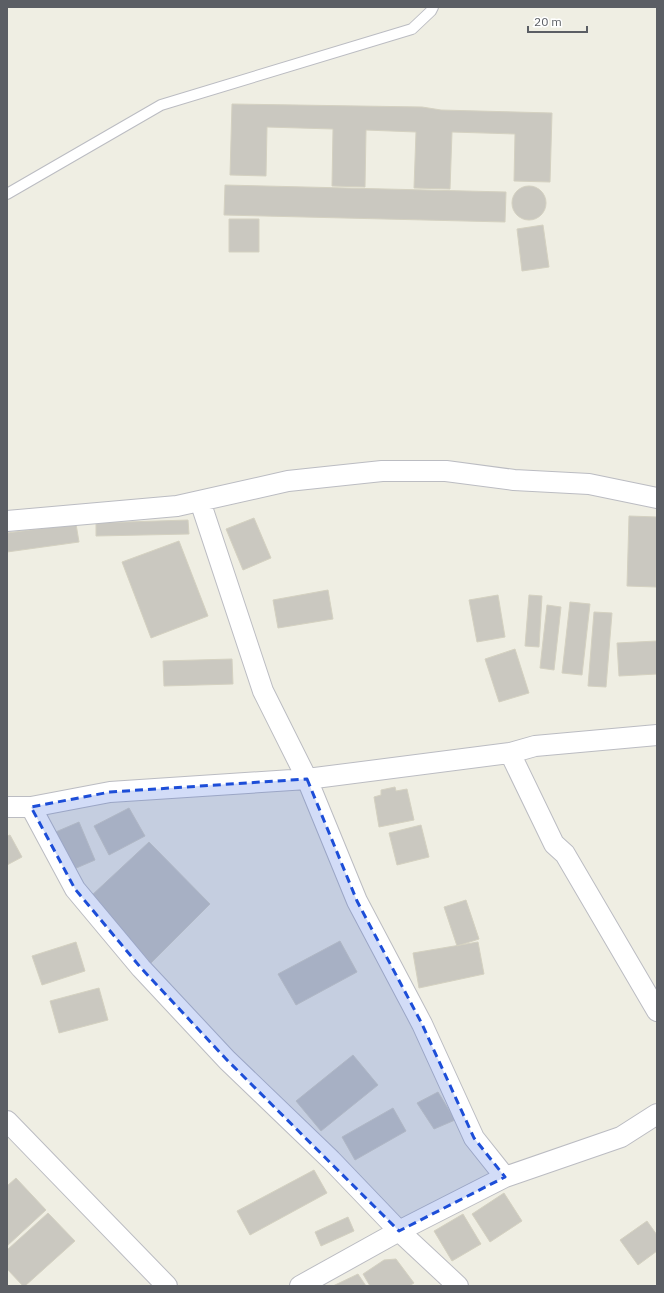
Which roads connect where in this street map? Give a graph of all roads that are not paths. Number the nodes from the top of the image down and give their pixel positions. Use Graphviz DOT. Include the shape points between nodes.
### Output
graph roads {
  1 [pos="433,7"];
  2 [pos="7,194"];
  3 [pos="657,498"];
  4 [pos="200,501"];
  5 [pos="7,521"];
  6 [pos="657,735"];
  7 [pos="510,753"];
  8 [pos="306,779"];
  9 [pos="7,807"];
  10 [pos="31,807"];
  11 [pos="657,1011"];
  12 [pos="657,1114"];
  13 [pos="7,1121"];
  14 [pos="505,1177"];
  15 [pos="399,1231"];
  16 [pos="167,1286"];
  17 [pos="300,1286"];
  18 [pos="458,1286"];
  1 -- 2 [label="lane" via="412,29 161,105"];
  3 -- 4 [label="street" via="589,484 514,480 446,471 382,471 288,481"];
  4 -- 5 [label="street" via="177,506"];
  4 -- 8 [label="street" via="263,690"];
  6 -- 7 [label="street" via="535,746"];
  7 -- 8 [label="street"];
  7 -- 11 [label="street" via="554,844 565,854"];
  8 -- 10 [label="street" via="110,792"];
  8 -- 14 [label="street" via="357,902 422,1024 474,1138"];
  9 -- 10 [label="street"];
  10 -- 15 [label="street" via="75,889 141,968 227,1060 331,1160"];
  12 -- 14 [label="street" via="621,1137"];
  13 -- 16 [label="street"];
  14 -- 15 [label="street"];
  15 -- 17 [label="street"];
  15 -- 18 [label="street"];
}
